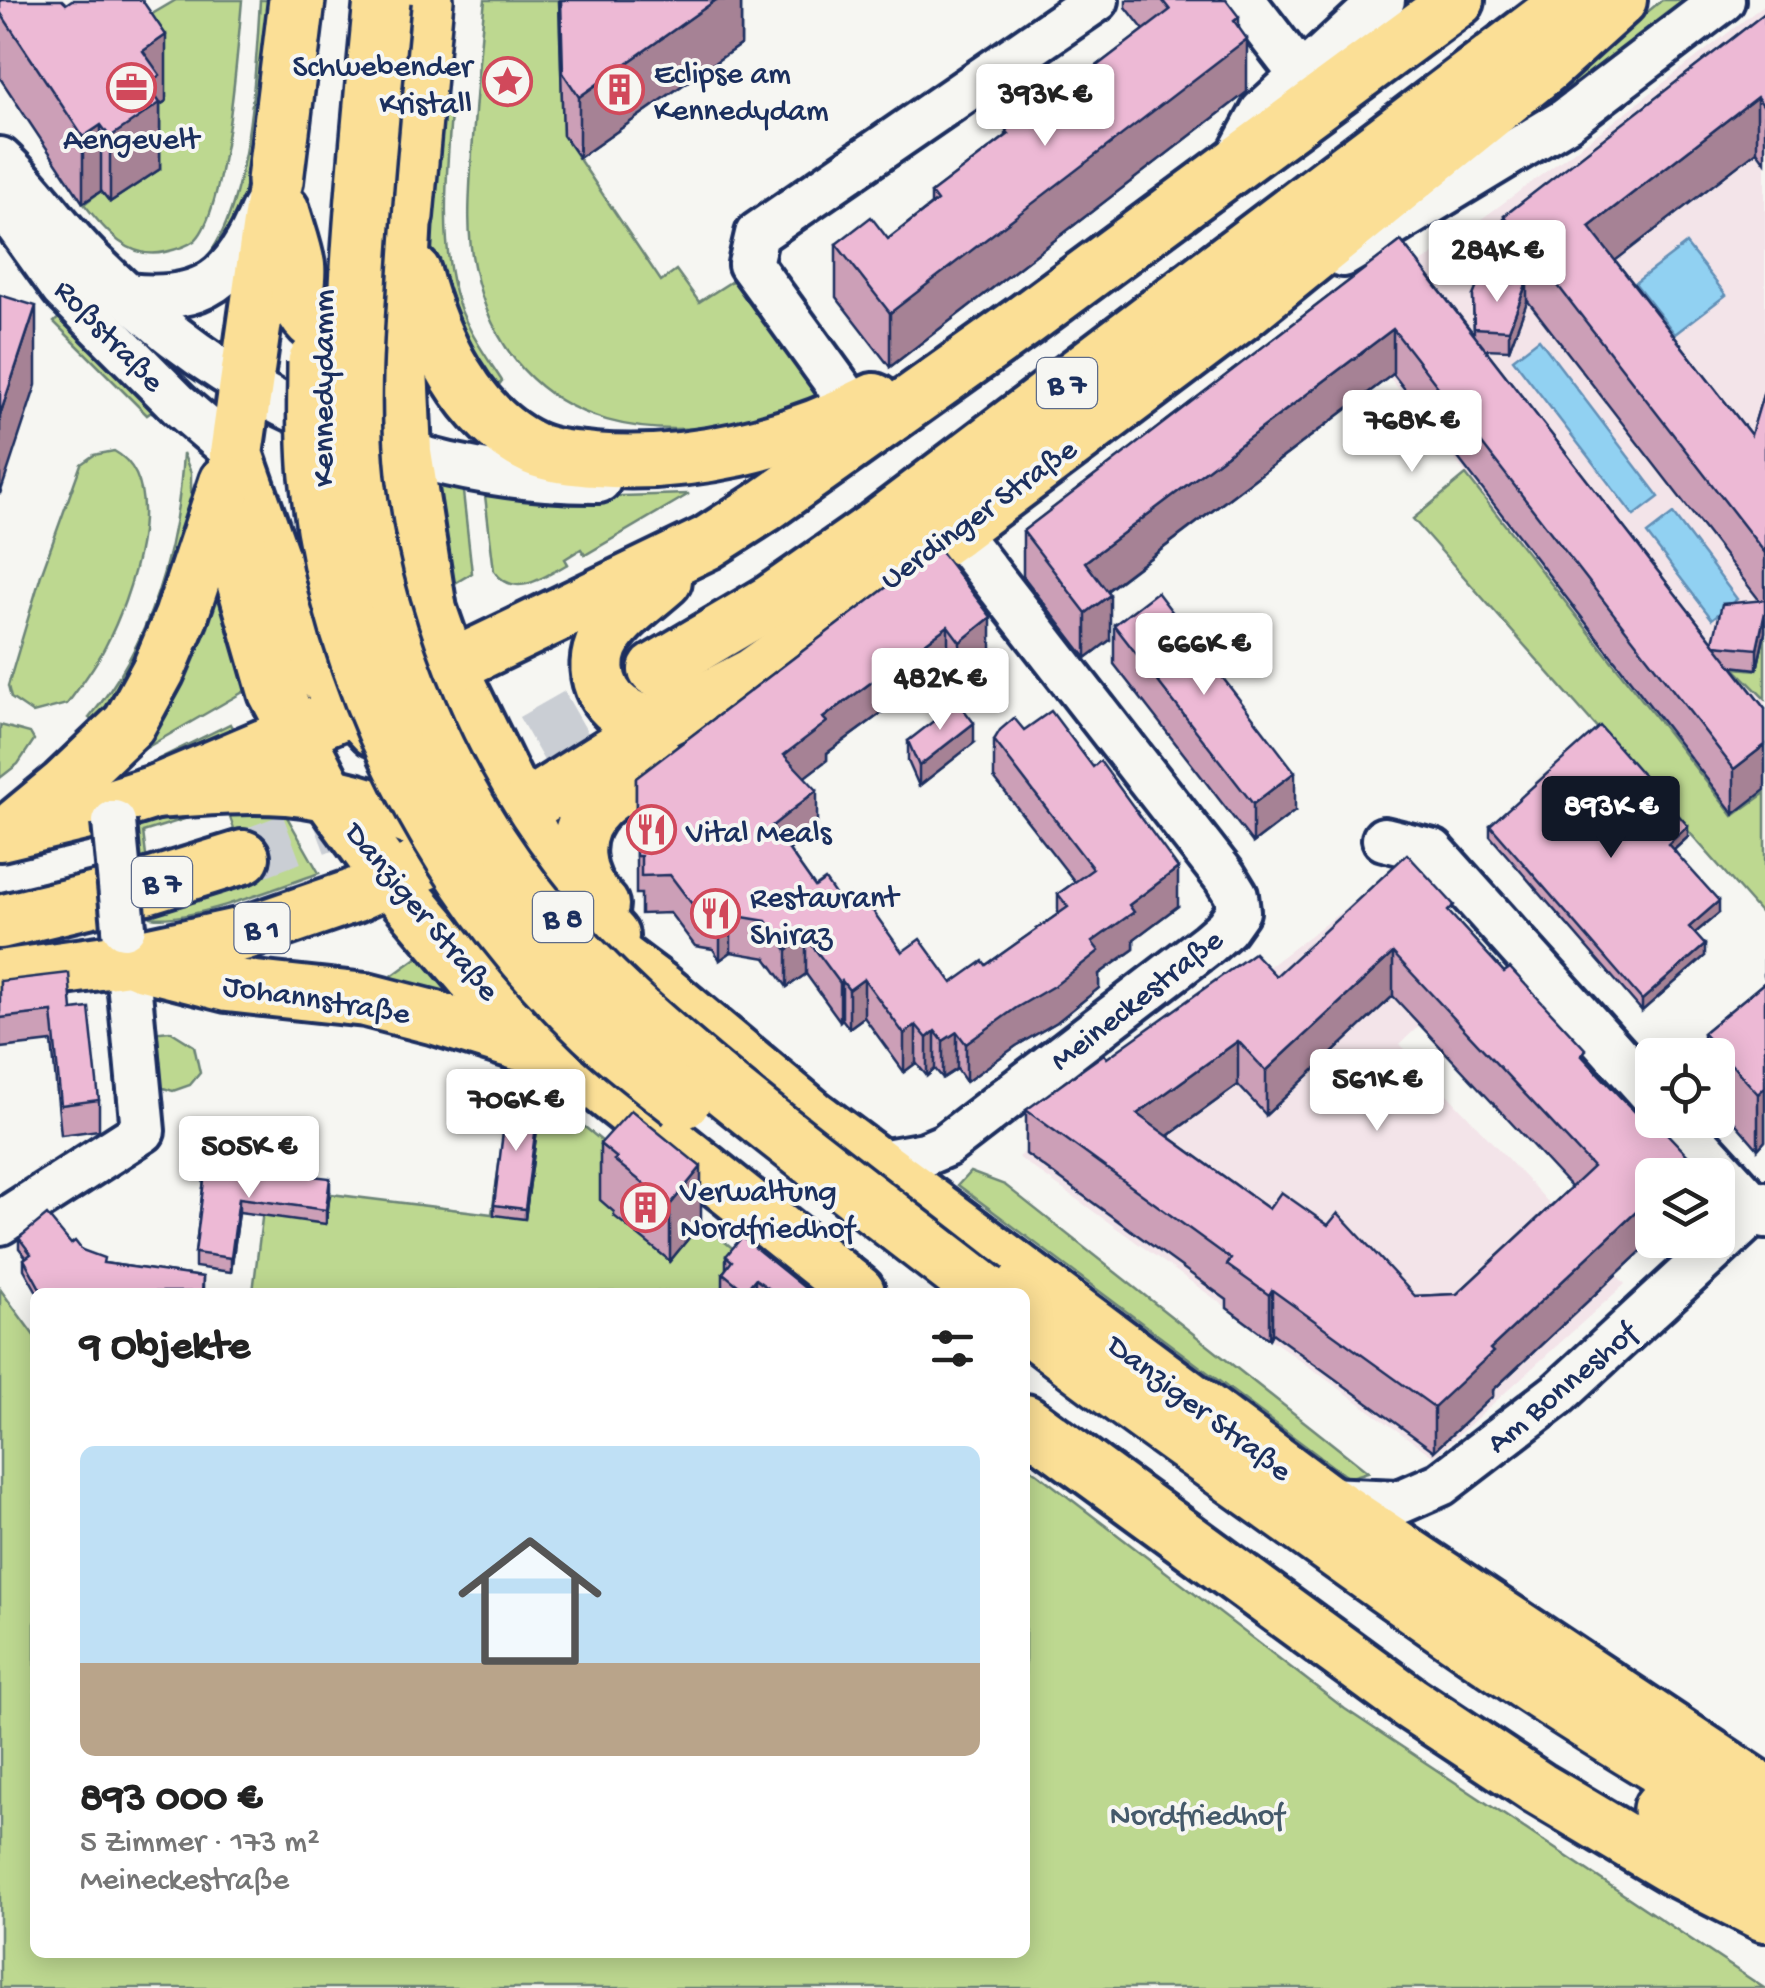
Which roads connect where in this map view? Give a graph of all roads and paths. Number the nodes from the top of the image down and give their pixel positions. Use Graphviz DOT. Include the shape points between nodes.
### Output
graph roads {
  1 [pos="297,0"];
  2 [pos="345,0"];
  3 [pos="382,0"];
  4 [pos="424,0"];
  5 [pos="1097,0"];
  6 [pos="1242,0"];
  7 [pos="1383,0"];
  8 [pos="1458,0"];
  9 [pos="1514,0"];
  10 [pos="1571,0"];
  11 [pos="1620,0"];
  12 [pos="1723,0"];
  13 [pos="1300,74"];
  14 [pos="0,159"];
  15 [pos="1231,168"];
  16 [pos="274,181"];
  17 [pos="0,201"];
  18 [pos="404,216"];
  19 [pos="401,286"];
  20 [pos="128,295"];
  21 [pos="1239,316"];
  22 [pos="1024,321"];
  23 [pos="248,365"];
  24 [pos="840,416"];
  25 [pos="314,420"];
  26 [pos="405,452"];
  27 [pos="236,454"];
  28 [pos="956,530"];
  29 [pos="707,542"];
  30 [pos="430,610"];
  31 [pos="450,667"];
  32 [pos="754,674"];
  33 [pos="348,711"];
  34 [pos="661,722"];
  35 [pos="129,724"];
  36 [pos="294,733"];
  37 [pos="421,760"];
  38 [pos="326,789"];
  39 [pos="128,806"];
  40 [pos="520,810"];
  41 [pos="4,833"];
  42 [pos="1384,839"];
  43 [pos="466,845"];
  44 [pos="390,879"];
  45 [pos="0,886"];
  46 [pos="0,922"];
  47 [pos="126,943"];
  48 [pos="0,977"];
  49 [pos="679,1004"];
  50 [pos="562,1056"];
  51 [pos="1635,1076"];
  52 [pos="1693,1138"];
  53 [pos="876,1162"];
  54 [pos="1763,1210"];
  55 [pos="0,1223"];
  56 [pos="853,1288"];
  57 [pos="921,1288"];
  58 [pos="980,1288"];
  59 [pos="1030,1336"];
  60 [pos="1051,1391"];
  61 [pos="1325,1499"];
  62 [pos="1765,1792"];
  63 [pos="1765,1826"];
  64 [pos="1765,1872"];
  65 [pos="1765,1914"];
  1 -- 16 [label="highway, Kennedydamm"];
  2 -- 37 [label="highway, Kennedydamm, bridge" via="316,328 318,474 344,612 367,686"];
  3 -- 37 [label="highway, Kennedydamm, bridge" via="354,346 357,477 381,600 419,711"];
  4 -- 18 [label="highway"];
  5 -- 24 [label="street" via="757,234 750,264"];
  6 -- 13 [label="street"];
  7 -- 13 [label="street"];
  8 -- 15 [label="main road"];
  9 -- 10 [label="main road, B 7" via="648,657 770,602 877,527"];
  11 -- 21 [label="main road"];
  12 -- 21 [label="street, Uerdinger Straße" via="1566,120"];
  13 -- 15 [label="street" via="1262,112"];
  14 -- 20 [label="street, Roßstraße"];
  15 -- 22 [label="main road"];
  16 -- 19 [label="main road" via="298,268 300,307 314,322 344,336 381,326"];
  16 -- 20 [label="street" via="254,231 223,278 170,296"];
  16 -- 23 [label="main road, Kennedydamm"];
  17 -- 27 [label="street, Roßstraße" via="63,289"];
  18 -- 19 [label="main road"];
  18 -- 24 [label="main road" via="436,340 494,422 534,448 615,462 678,459 742,449"];
  19 -- 26 [label="main road"];
  20 -- 23 [label="street, Roßstraße" via="175,337"];
  21 -- 28 [label="main road, Uerdinger Straße"];
  22 -- 24 [label="main road"];
  22 -- 29 [label="main road"];
  23 -- 25 [label="street, Roßstraße"];
  23 -- 27 [label="main road, Kennedydamm"];
  24 -- 26 [label="street" via="733,465 654,481 523,478"];
  25 -- 26 [label="street, Roßstraße"];
  25 -- 30 [label="street" via="379,506"];
  26 -- 30 [label="main road"];
  27 -- 33 [label="main road" via="304,650"];
  27 -- 35 [label="main road" via="180,617"];
  27 -- 36 [label="main road" via="239,567 267,669"];
  28 -- 32 [label="main road, Uerdinger Straße"];
  28 -- 53 [label="street, Meineckestraße" via="1226,877 1238,911 1208,944 956,1138 925,1154"];
  29 -- 31 [label="main road"];
  29 -- 34 [label="main road" via="607,634 598,654 597,672 612,702 630,716"];
  30 -- 31 [label="main road"];
  31 -- 33 [label="main road"];
  31 -- 40 [label="main road"];
  32 -- 34 [label="main road, Uerdinger Straße"];
  32 -- 49 [label="main road" via="672,755 600,804 579,841 587,888 675,973"];
  33 -- 36 [label="main road"];
  33 -- 38 [label="main road" via="328,746"];
  33 -- 40 [label="main road" via="417,765"];
  34 -- 40 [label="main road, Uerdinger Straße"];
  35 -- 39 [label="street"];
  35 -- 41 [label="main road"];
  36 -- 38 [label="main road, Danziger Straße"];
  36 -- 39 [label="main road"];
  37 -- 57 [label="highway, Danziger Straße, bridge" via="445,843 476,891 595,1030"];
  37 -- 58 [label="highway, bridge" via="542,914 654,1030"];
  38 -- 39 [label="main road, B 8"];
  38 -- 43 [label="main road, B 8"];
  38 -- 44 [label="main road, Danziger Straße"];
  39 -- 41 [label="main road"];
  39 -- 47 [label="street, bridge"];
  40 -- 43 [label="main road, Johannstraße / B 1"];
  40 -- 49 [label="main road" via="548,864"];
  42 -- 51 [label="street" via="1432,851"];
  43 -- 44 [label="main road, Johannstraße / B 1"];
  43 -- 49 [label="main road, B 8"];
  44 -- 47 [label="main road, Johannstraße / B 1" via="243,934"];
  44 -- 50 [label="main road, Danziger Straße" via="473,977"];
  45 -- 46 [label="main road, B 7" via="238,841 146,887"];
  47 -- 48 [label="main road, Johannstraße / B 1"];
  47 -- 50 [label="main road, Johannstraße" via="227,985 366,1000"];
  47 -- 55 [label="street" via="143,1131"];
  49 -- 50 [label="main road" via="621,979 589,986 570,1014"];
  49 -- 53 [label="main road, Danziger Straße"];
  50 -- 56 [label="main road, Danziger Straße"];
  52 -- 54 [label="street"];
  53 -- 61 [label="main road, Danziger Straße"];
  54 -- 61 [label="street, Am Bonneshof" via="1558,1394 1441,1484 1400,1502"];
  59 -- 60 [label="highway, Danziger Straße"];
  60 -- 63 [label="highway, Danziger Straße" via="1388,1588 1539,1691"];
  60 -- 64 [label="highway, Danziger Straße" via="1430,1658"];
  60 -- 65 [label="main road, Danziger Straße" via="1410,1703 1538,1788"];
  61 -- 62 [label="main road, Danziger Straße"];
}
